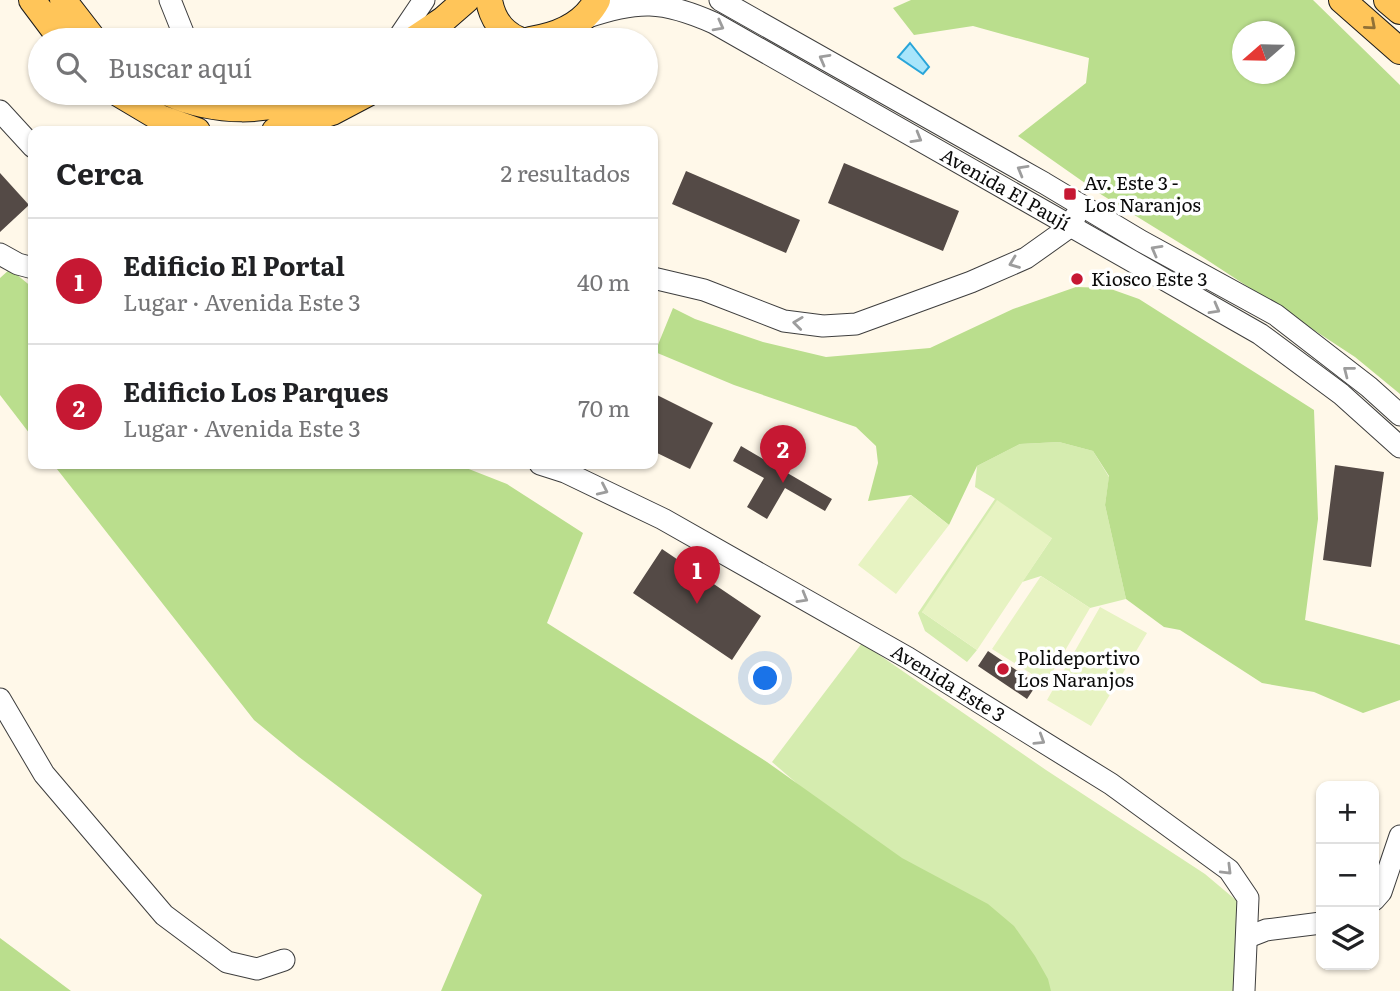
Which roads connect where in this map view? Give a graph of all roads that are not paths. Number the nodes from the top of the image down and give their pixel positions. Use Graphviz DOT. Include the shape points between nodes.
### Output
graph roads {
  1 [pos="32,0"];
  2 [pos="64,0"];
  3 [pos="170,0"];
  4 [pos="424,0"];
  5 [pos="466,0"];
  6 [pos="489,0"];
  7 [pos="720,0"];
  8 [pos="1342,0"];
  9 [pos="1387,0"];
  10 [pos="591,9"];
  11 [pos="1400,11"];
  12 [pos="53,28"];
  13 [pos="85,28"];
  14 [pos="181,28"];
  15 [pos="405,28"];
  16 [pos="431,28"];
  17 [pos="501,28"];
  18 [pos="565,28"];
  19 [pos="1400,51"];
  20 [pos="138,105"];
  21 [pos="227,105"];
  22 [pos="279,105"];
  23 [pos="345,105"];
  24 [pos="0,111"];
  25 [pos="183,126"];
  26 [pos="290,126"];
  27 [pos="28,142"];
  28 [pos="1080,206"];
  29 [pos="1071,226"];
  30 [pos="0,254"];
  31 [pos="28,267"];
  32 [pos="658,279"];
  33 [pos="1400,415"];
  34 [pos="1400,447"];
  35 [pos="556,469"];
  36 [pos="0,699"];
  37 [pos="1400,836"];
  38 [pos="1379,894"];
  39 [pos="1316,924"];
  40 [pos="1248,937"];
  41 [pos="284,960"];
  42 [pos="1244,991"];
  1 -- 12 [label="main road"];
  2 -- 13 [label="main road"];
  3 -- 14 [label="street"];
  4 -- 15 [label="street"];
  5 -- 16 [label="main road"];
  6 -- 17 [label="main road"];
  28 -- 7 [label="street, Avenida El Paují, one-way"];
  8 -- 19 [label="main road, one-way"];
  9 -- 11 [label="main road"];
  10 -- 18 [label="main road"];
  10 -- 29 [label="street, Avenida El Paují, one-way" via="634,2 665,4 714,23"];
  20 -- 25 [label="main road"];
  21 -- 22 [label="main road" via="241,109"];
  23 -- 26 [label="main road"];
  24 -- 27 [label="street"];
  28 -- 29 [label="street"];
  33 -- 28 [label="street, Avenida El Paují, one-way" via="1276,315"];
  29 -- 32 [label="street, one-way" via="1026,258 856,324 784,321 704,290"];
  29 -- 34 [label="street, Avenida El Paují, one-way" via="1277,345"];
  30 -- 31 [label="street"];
  35 -- 40 [label="street, Avenida Este 3, one-way" via="663,519 908,658 1111,784 1229,870 1248,898"];
  36 -- 41 [label="street" via="44,774 164,915 227,962 257,969"];
  37 -- 38 [label="street"];
  39 -- 40 [label="street"];
  40 -- 42 [label="street, Avenida Este 3"];
}
